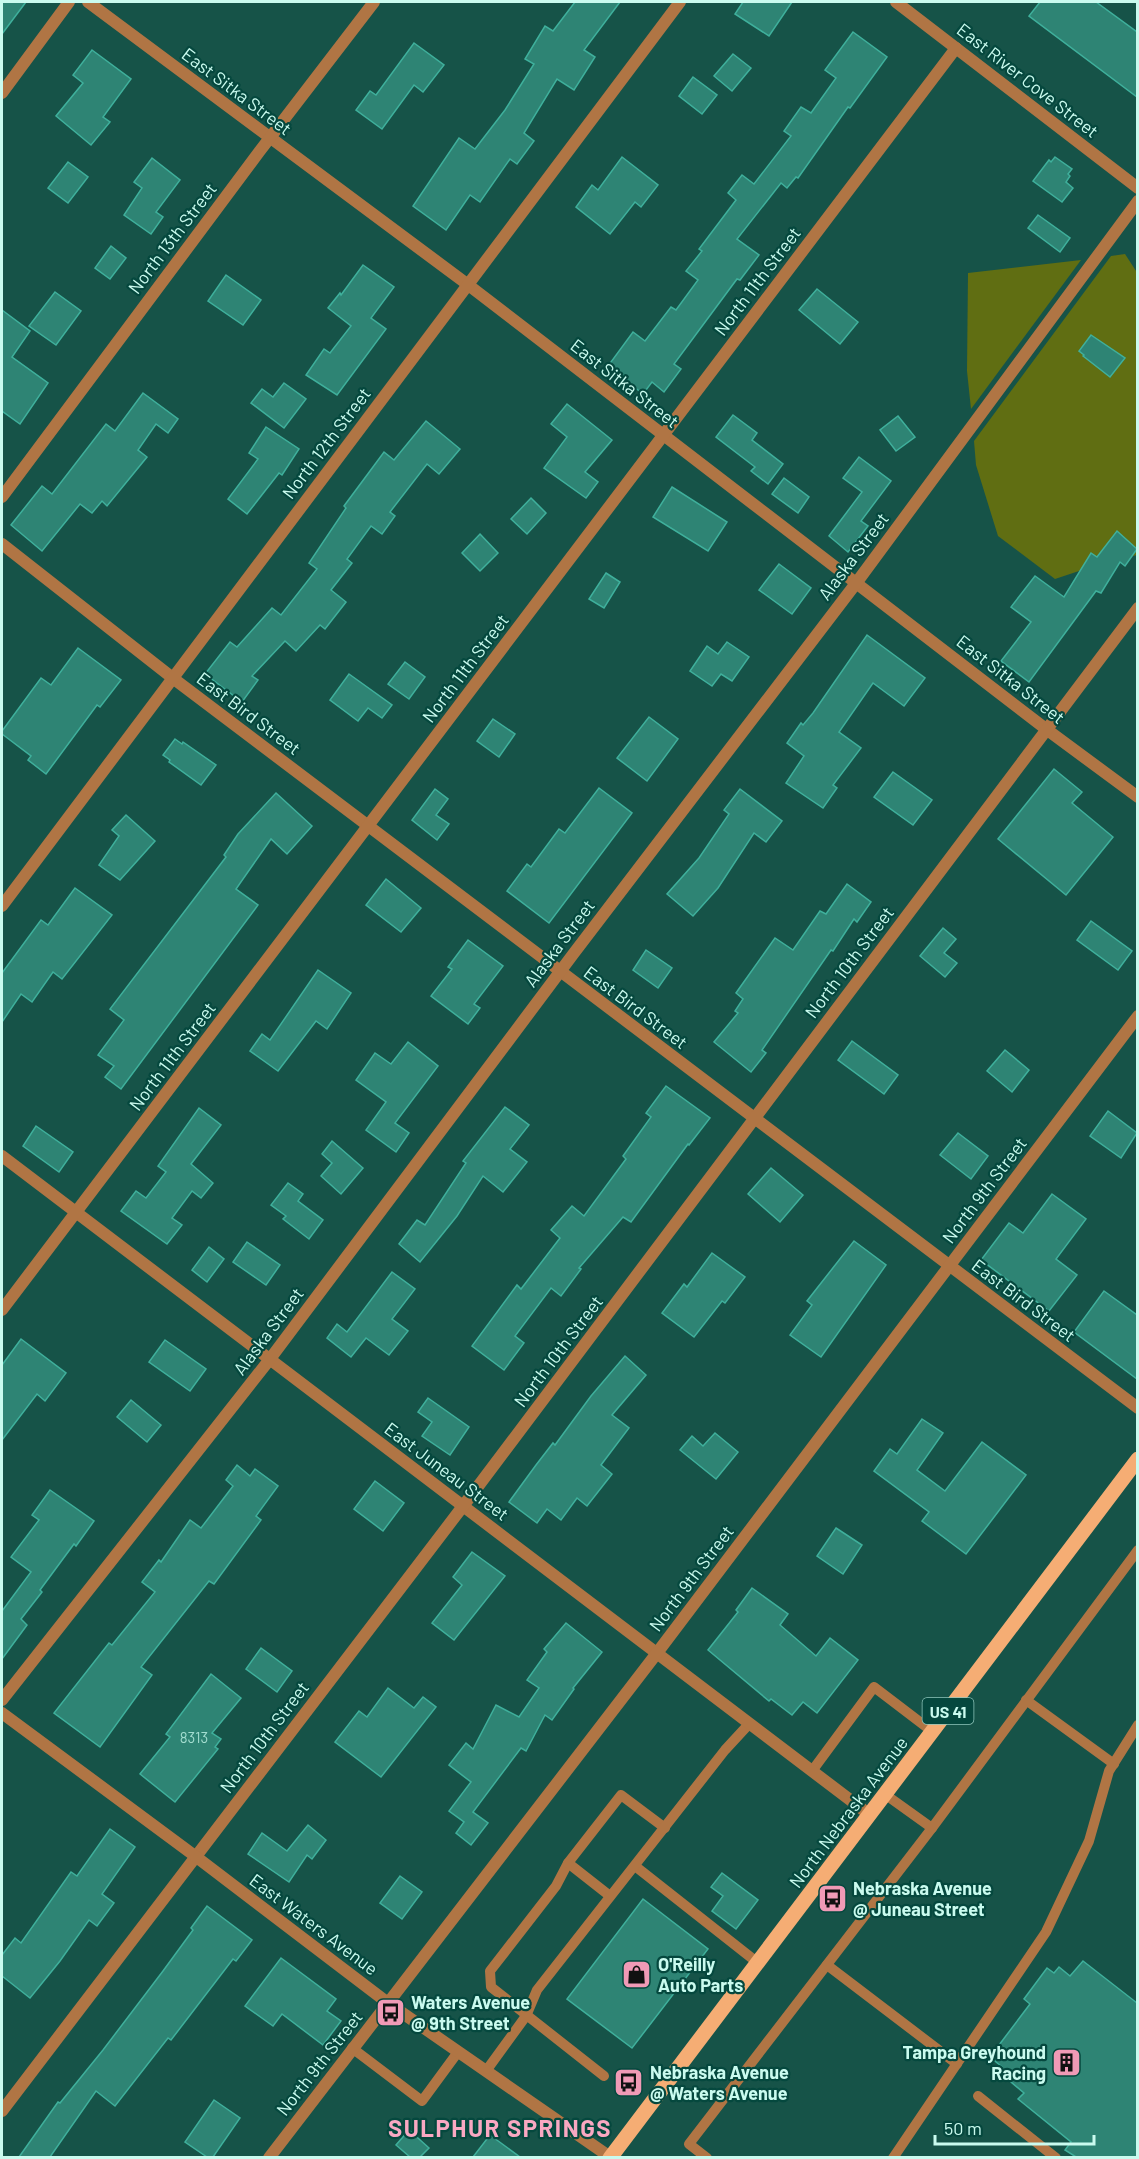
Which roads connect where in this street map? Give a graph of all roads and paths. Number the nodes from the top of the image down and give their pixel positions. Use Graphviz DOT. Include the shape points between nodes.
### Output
graph roads {
  1 [pos="69,2"];
  2 [pos="88,2"];
  3 [pos="374,2"];
  4 [pos="680,2"];
  5 [pos="896,2"];
  6 [pos="956,48"];
  7 [pos="2,93"];
  8 [pos="269,137"];
  9 [pos="1137,188"];
  10 [pos="1137,201"];
  11 [pos="467,284"];
  12 [pos="663,435"];
  13 [pos="2,497"];
  14 [pos="2,544"];
  15 [pos="856,582"];
  16 [pos="1137,608"];
  17 [pos="174,679"];
  18 [pos="1046,729"];
  19 [pos="1137,797"];
  20 [pos="369,826"];
  21 [pos="2,906"];
  22 [pos="560,971"];
  23 [pos="1137,1016"];
  24 [pos="754,1119"];
  25 [pos="2,1156"];
  26 [pos="76,1213"];
  27 [pos="949,1266"];
  28 [pos="2,1310"];
  29 [pos="270,1359"];
  30 [pos="1137,1408"];
  31 [pos="1137,1459"];
  32 [pos="463,1506"];
  33 [pos="1137,1550"];
  34 [pos="657,1653"];
  35 [pos="2,1700"];
  36 [pos="1026,1700"];
  37 [pos="2,1713"];
  38 [pos="749,1724"];
  39 [pos="1137,1725"];
  40 [pos="933,1732"];
  41 [pos="1114,1764"];
  42 [pos="812,1771"];
  43 [pos="886,1795"];
  44 [pos="870,1815"];
  45 [pos="664,1828"];
  46 [pos="932,1828"];
  47 [pos="195,1856"];
  48 [pos="568,1863"];
  49 [pos="635,1866"];
  50 [pos="610,1896"];
  51 [pos="758,1963"];
  52 [pos="827,1965"];
  53 [pos="388,2003"];
  54 [pos="526,2016"];
  55 [pos="352,2048"];
  56 [pos="458,2052"];
  57 [pos="957,2064"];
  58 [pos="486,2071"];
  59 [pos="604,2076"];
  60 [pos="978,2096"];
  61 [pos="2,2110"];
  62 [pos="269,2157"];
  63 [pos="610,2157"];
  64 [pos="707,2157"];
  65 [pos="893,2157"];
  66 [pos="1056,2157"];
  1 -- 7 [label="street"];
  2 -- 8 [label="street, East Sitka Street"];
  3 -- 8 [label="street, North 13th Street"];
  4 -- 11 [label="street, North 12th Street"];
  5 -- 6 [label="street, East River Cove Street"];
  6 -- 9 [label="street, East River Cove Street"];
  6 -- 12 [label="street, North 11th Street"];
  8 -- 11 [label="street, East Sitka Street"];
  8 -- 13 [label="street, North 13th Street"];
  10 -- 15 [label="street, Alaska Street"];
  11 -- 12 [label="street, East Sitka Street"];
  11 -- 17 [label="street, North 12th Street"];
  12 -- 15 [label="street, East Sitka Street"];
  12 -- 20 [label="street, North 11th Street"];
  14 -- 17 [label="street, East Bird Street"];
  15 -- 18 [label="street, East Sitka Street"];
  15 -- 22 [label="street, Alaska Street"];
  16 -- 18 [label="street, North 10th Street"];
  17 -- 20 [label="street, East Bird Street"];
  17 -- 21 [label="street, North 12th Street"];
  18 -- 19 [label="street, East Sitka Street"];
  18 -- 24 [label="street, North 10th Street"];
  20 -- 22 [label="street, East Bird Street"];
  20 -- 26 [label="street, North 11th Street"];
  22 -- 24 [label="street, East Bird Street"];
  22 -- 29 [label="street, Alaska Street"];
  23 -- 27 [label="street, North 9th Street"];
  24 -- 27 [label="street, East Bird Street"];
  24 -- 32 [label="street, North 10th Street"];
  25 -- 26 [label="street, East Juneau Street"];
  26 -- 28 [label="street, North 11th Street"];
  26 -- 29 [label="street, East Juneau Street"];
  27 -- 30 [label="street, East Bird Street"];
  27 -- 34 [label="street, North 9th Street"];
  29 -- 32 [label="street, East Juneau Street"];
  29 -- 35 [label="street, Alaska Street"];
  31 -- 40 [label="main road, North Nebraska Avenue / US 41"];
  32 -- 34 [label="street, East Juneau Street"];
  32 -- 47 [label="street, North 10th Street"];
  33 -- 36 [label="lane"];
  34 -- 38 [label="street, East Juneau Street"];
  34 -- 53 [label="street, North 9th Street"];
  36 -- 41 [label="lane"];
  36 -- 46 [label="lane"];
  37 -- 47 [label="street, East Waters Avenue"];
  38 -- 42 [label="street, East Juneau Street"];
  38 -- 45 [label="lane"];
  39 -- 41 [label="lane"];
  40 -- 42 [label="lane" via="874,1687"];
  40 -- 43 [label="main road, North Nebraska Avenue / US 41"];
  41 -- 57 [label="lane" via="1089,1841 1046,1932"];
  42 -- 44 [label="street, East Juneau Street"];
  43 -- 44 [label="main road, North Nebraska Avenue / US 41"];
  43 -- 46 [label="lane"];
  44 -- 51 [label="main road, North Nebraska Avenue / US 41"];
  45 -- 48 [label="lane" via="621,1795"];
  45 -- 49 [label="lane"];
  46 -- 52 [label="lane"];
  47 -- 53 [label="street, East Waters Avenue"];
  47 -- 61 [label="street, North 10th Street"];
  48 -- 50 [label="lane"];
  48 -- 54 [label="lane" via="556,1886 490,1971 491,1988"];
  49 -- 50 [label="lane"];
  49 -- 51 [label="lane"];
  50 -- 54 [label="lane" via="537,1990"];
  51 -- 63 [label="main road, North Nebraska Avenue / US 41"];
  52 -- 57 [label="lane"];
  52 -- 64 [label="lane" via="689,2144"];
  53 -- 55 [label="street, North 9th Street"];
  53 -- 56 [label="street, East Waters Avenue"];
  54 -- 58 [label="lane"];
  54 -- 59 [label="lane"];
  55 -- 56 [label="lane" via="422,2101"];
  55 -- 62 [label="street, North 9th Street"];
  56 -- 58 [label="street, East Waters Avenue"];
  57 -- 65 [label="lane"];
  58 -- 63 [label="street, East Waters Avenue"];
  60 -- 66 [label="lane"];
}
